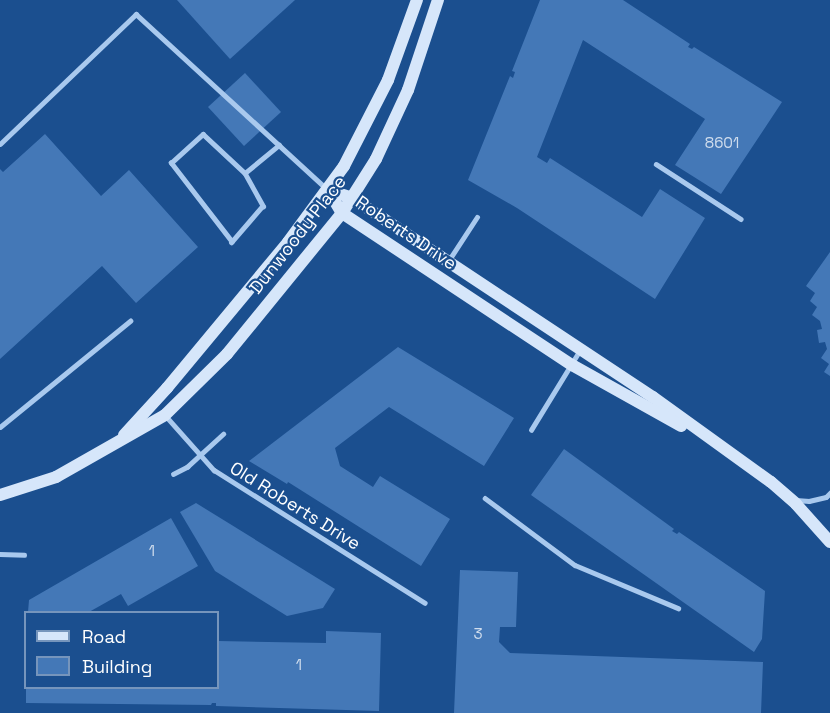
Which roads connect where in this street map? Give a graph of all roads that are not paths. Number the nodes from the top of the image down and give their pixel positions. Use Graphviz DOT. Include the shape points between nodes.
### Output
graph roads {
  1 [pos="417,0"];
  2 [pos="438,0"];
  3 [pos="0,144"];
  4 [pos="279,145"];
  5 [pos="657,164"];
  6 [pos="245,173"];
  7 [pos="328,190"];
  8 [pos="352,198"];
  9 [pos="342,213"];
  10 [pos="477,217"];
  11 [pos="741,219"];
  12 [pos="448,261"];
  13 [pos="129,321"];
  14 [pos="580,350"];
  15 [pos="572,365"];
  16 [pos="165,416"];
  17 [pos="0,427"];
  18 [pos="531,430"];
  19 [pos="223,434"];
  20 [pos="117,442"];
  21 [pos="719,446"];
  22 [pos="198,456"];
  23 [pos="173,474"];
  24 [pos="830,493"];
  25 [pos="0,495"];
  26 [pos="485,498"];
  27 [pos="791,499"];
  28 [pos="829,538"];
  29 [pos="0,554"];
  30 [pos="24,555"];
  31 [pos="425,603"];
  32 [pos="678,608"];
  1 -- 7 [label="street, Dunwoody Place" via="371,116"];
  2 -- 8 [label="street, Dunwoody Place" via="399,114"];
  3 -- 4 [label="lane" via="136,14"];
  4 -- 6 [label="lane"];
  4 -- 7 [label="lane"];
  5 -- 11 [label="lane"];
  6 -- 6 [label="lane" via="203,134 171,163 232,242 263,206"];
  7 -- 8 [label="street, Roberts Drive"];
  7 -- 9 [label="street, Roberts Drive"];
  7 -- 20 [label="street, Dunwoody Place" via="167,388"];
  8 -- 9 [label="street, Dunwoody Place"];
  8 -- 12 [label="street, Roberts Drive"];
  9 -- 15 [label="street, Roberts Drive"];
  9 -- 16 [label="street, Dunwoody Place" via="227,354"];
  10 -- 12 [label="lane"];
  12 -- 14 [label="street, Roberts Drive"];
  13 -- 17 [label="lane"];
  14 -- 15 [label="lane"];
  14 -- 21 [label="street, Roberts Drive"];
  15 -- 18 [label="lane"];
  15 -- 21 [label="street, Roberts Drive"];
  16 -- 20 [label="street, Dunwoody Place"];
  16 -- 22 [label="lane, Old Roberts Drive"];
  19 -- 22 [label="lane"];
  20 -- 25 [label="street, Dunwoody Place" via="56,477"];
  21 -- 27 [label="street, Roberts Drive"];
  22 -- 23 [label="lane"];
  22 -- 31 [label="lane, Old Roberts Drive" via="231,482"];
  24 -- 27 [label="lane" via="809,501"];
  26 -- 32 [label="lane" via="576,565"];
  27 -- 28 [label="street, Roberts Drive"];
  29 -- 30 [label="lane"];
}
